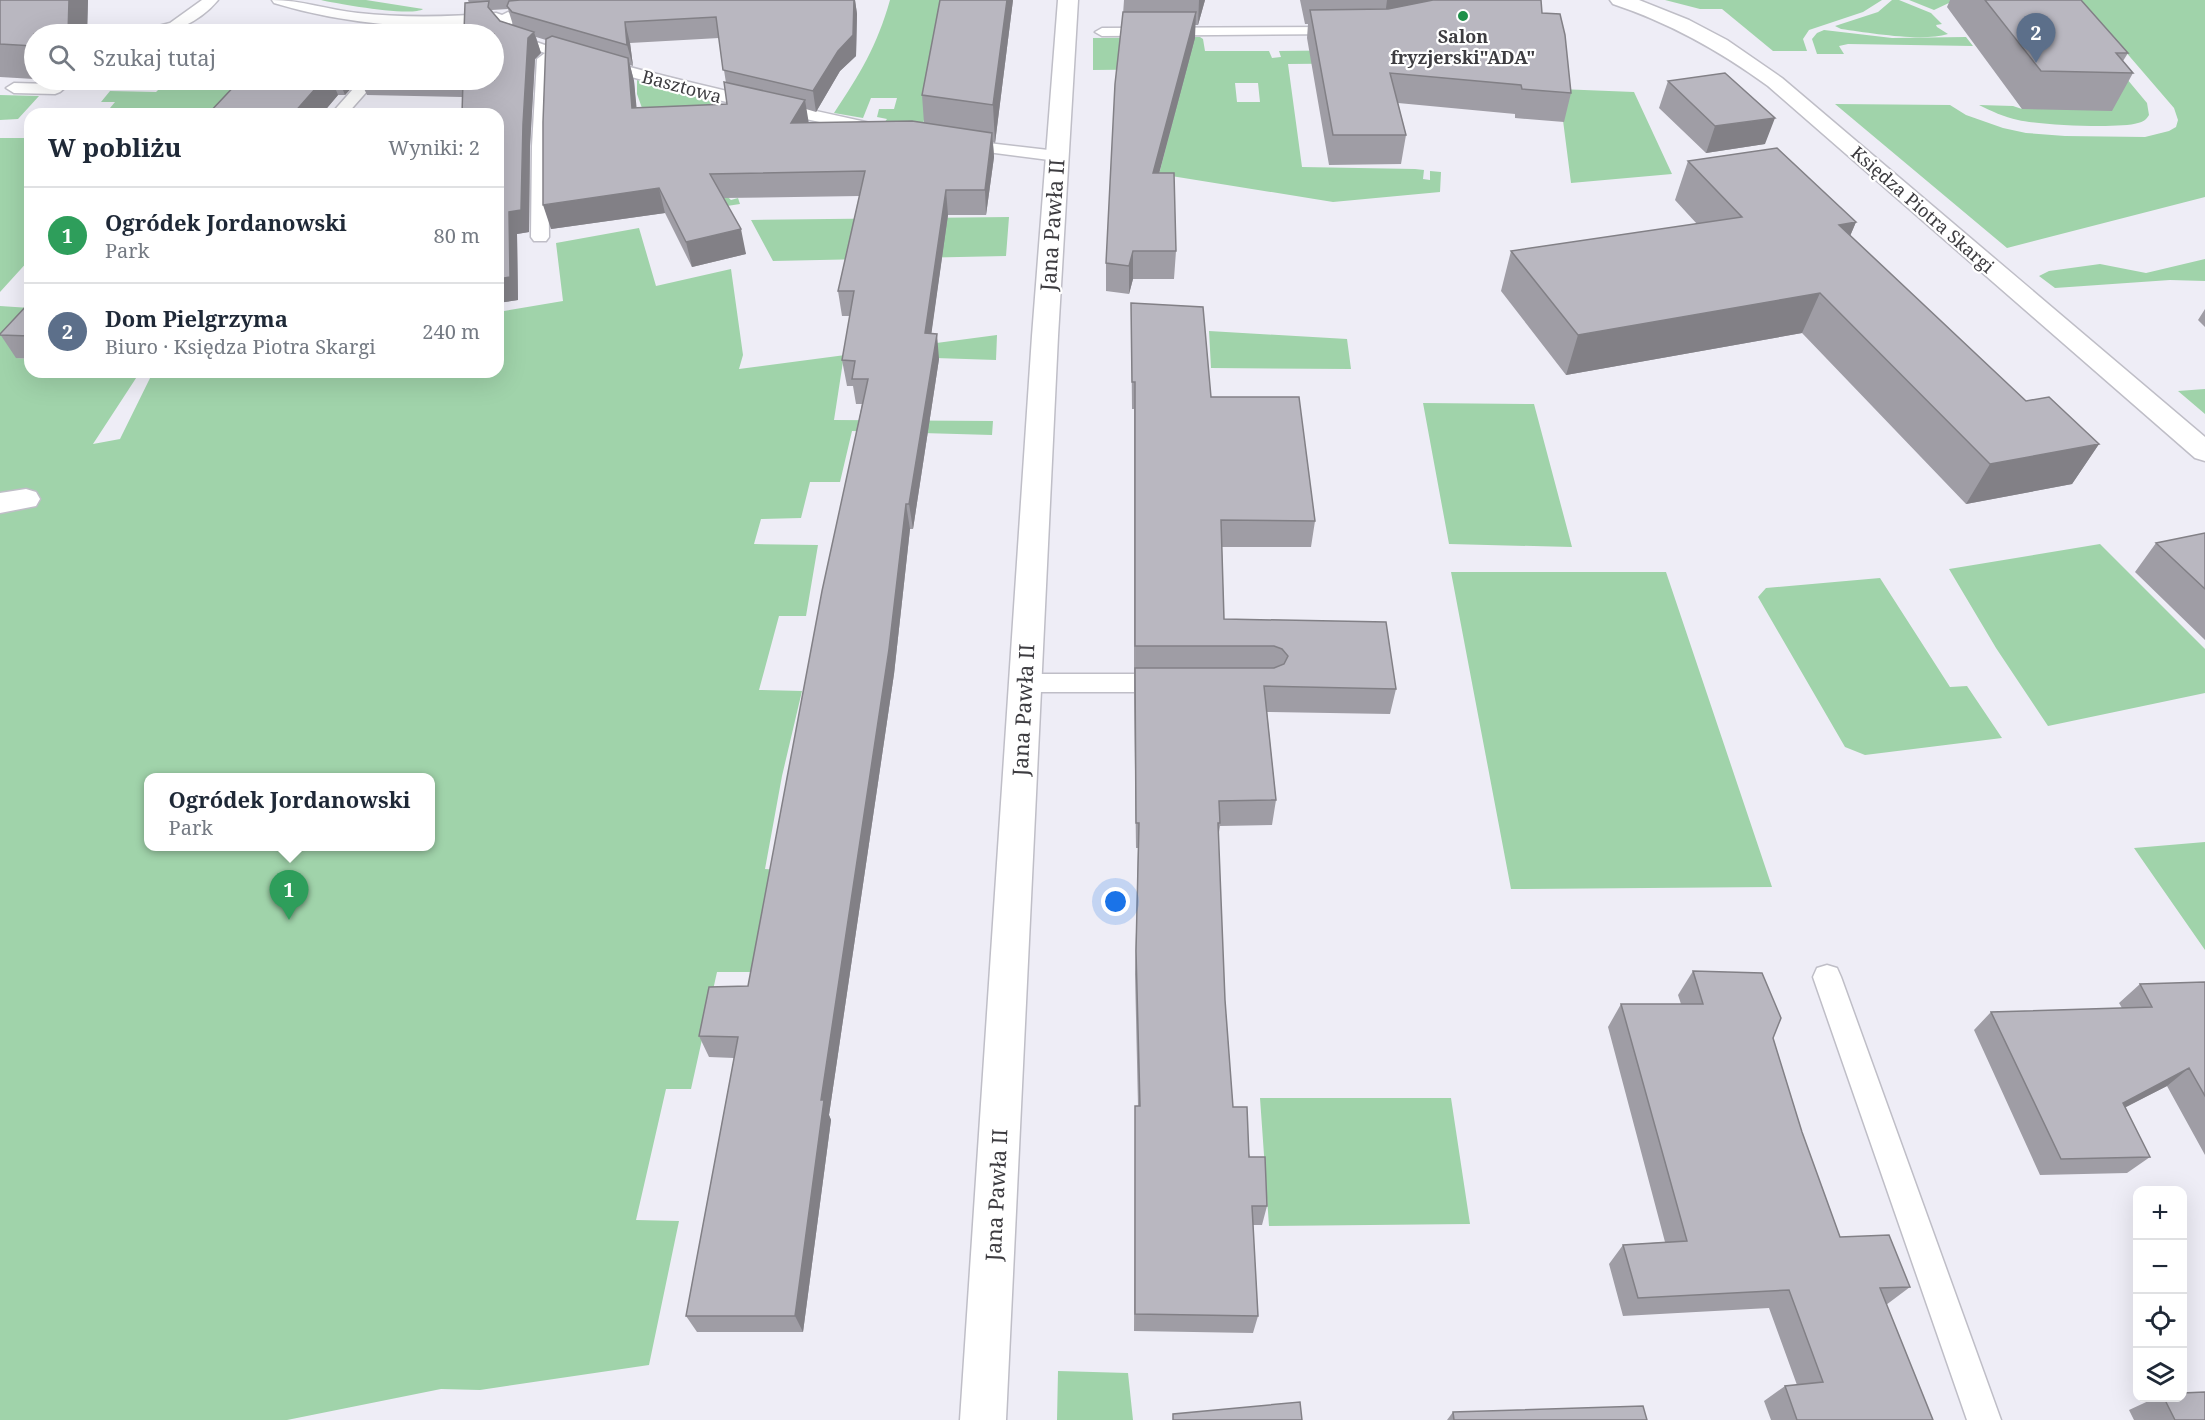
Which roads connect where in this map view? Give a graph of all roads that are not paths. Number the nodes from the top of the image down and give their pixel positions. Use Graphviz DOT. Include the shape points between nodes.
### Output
graph roads {
  1 [pos="211,0"];
  2 [pos="279,0"];
  3 [pos="1068,0"];
  4 [pos="1620,0"];
  5 [pos="435,21"];
  6 [pos="178,24"];
  7 [pos="432,24"];
  8 [pos="1360,30"];
  9 [pos="1102,32"];
  10 [pos="557,52"];
  11 [pos="14,88"];
  12 [pos="24,88"];
  13 [pos="360,90"];
  14 [pos="344,108"];
  15 [pos="891,132"];
  16 [pos="945,142"];
  17 [pos="1057,156"];
  18 [pos="540,237"];
  19 [pos="2205,452"];
  20 [pos="1025,683"];
  21 [pos="1190,683"];
  22 [pos="1827,977"];
  23 [pos="983,1420"];
  24 [pos="1984,1420"];
  1 -- 6 [label="lane"];
  2 -- 5 [label="lane, Basztowa" via="319,11"];
  3 -- 17 [label="street, Jana Pawła II"];
  4 -- 19 [label="street, Księdza Piotra Skargi" via="1711,37 1768,77"];
  5 -- 7 [label="lane"];
  5 -- 10 [label="lane, Basztowa" via="513,15 504,27 512,37"];
  8 -- 9 [label="lane"];
  10 -- 15 [label="lane, Basztowa" via="741,101"];
  10 -- 18 [label="lane" via="544,59"];
  11 -- 12 [label="lane"];
  13 -- 14 [label="lane"];
  16 -- 17 [label="lane"];
  17 -- 20 [label="street, Jana Pawła II"];
  20 -- 21 [label="lane"];
  20 -- 23 [label="street, Jana Pawła II"];
  22 -- 24 [label="lane"];
}
